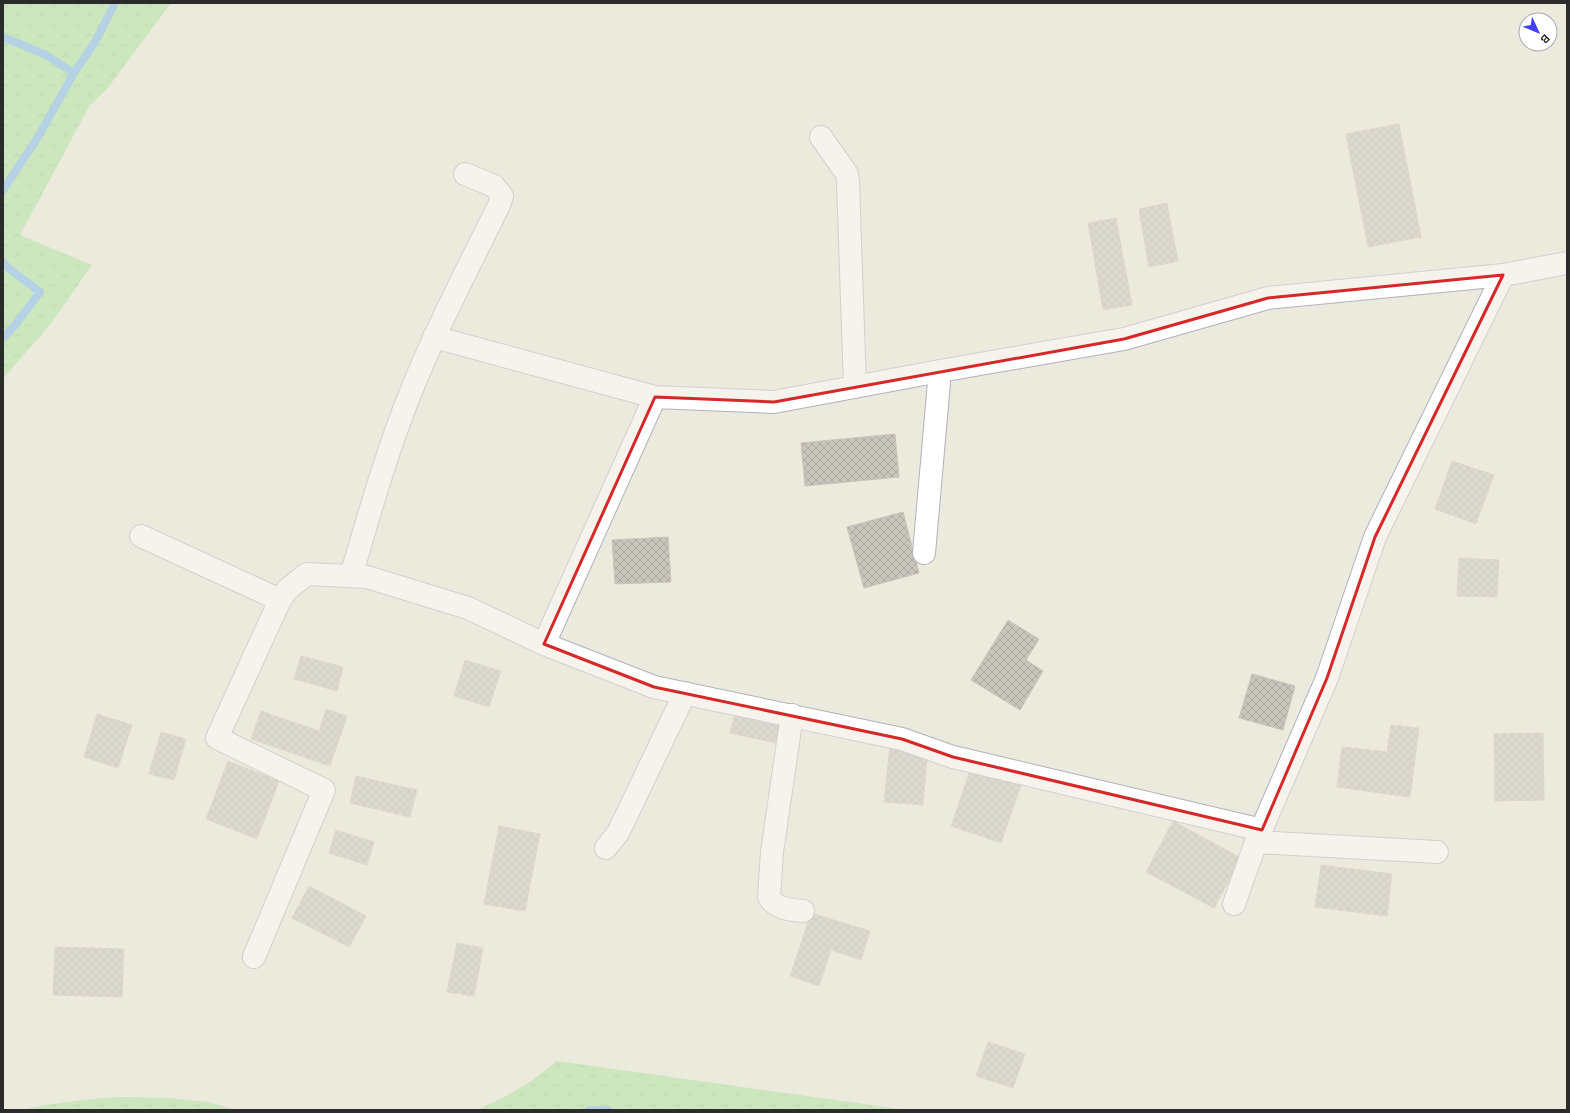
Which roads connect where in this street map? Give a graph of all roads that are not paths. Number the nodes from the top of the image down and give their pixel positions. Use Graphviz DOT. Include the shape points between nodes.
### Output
graph roads {
  1 [pos="821,137"];
  2 [pos="465,174"];
  3 [pos="1567,263"];
  4 [pos="1503,275"];
  5 [pos="434,337"];
  6 [pos="940,371"];
  7 [pos="855,387"];
  8 [pos="655,397"];
  9 [pos="141,536"];
  10 [pos="924,553"];
  11 [pos="350,576"];
  12 [pos="280,600"];
  13 [pos="544,644"];
  14 [pos="685,693"];
  15 [pos="792,715"];
  16 [pos="1259,836"];
  17 [pos="606,848"];
  18 [pos="1438,852"];
  19 [pos="1234,904"];
  20 [pos="803,911"];
  21 [pos="254,957"];
  1 -- 7 [label="street" via="847,174"];
  2 -- 5 [label="street" via="494,186 502,196 500,205"];
  3 -- 4 [label="street"];
  4 -- 6 [label="street" via="1268,298 1124,339"];
  4 -- 16 [label="street" via="1375,537 1327,678"];
  5 -- 8 [label="street"];
  5 -- 11 [label="street" via="409,396 381,474"];
  6 -- 7 [label="street"];
  6 -- 10 [label="street"];
  7 -- 8 [label="street" via="774,402"];
  8 -- 13 [label="street"];
  9 -- 12 [label="street"];
  11 -- 12 [label="street" via="307,574 288,589"];
  11 -- 13 [label="street" via="367,577 468,608"];
  12 -- 21 [label="street" via="217,738 324,790"];
  13 -- 14 [label="street" via="654,687"];
  14 -- 15 [label="street"];
  14 -- 17 [label="street" via="618,833"];
  15 -- 16 [label="street" via="902,739 953,757"];
  15 -- 20 [label="street" via="768,897 772,903 788,910"];
  16 -- 18 [label="street"];
  16 -- 19 [label="street"];
}
